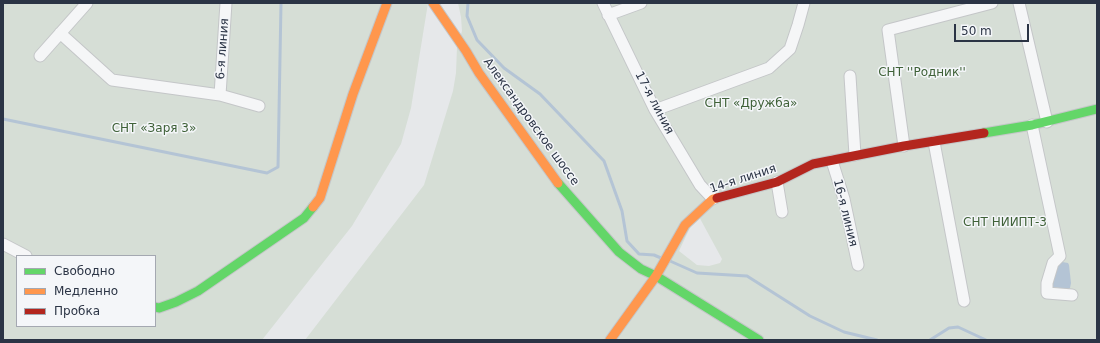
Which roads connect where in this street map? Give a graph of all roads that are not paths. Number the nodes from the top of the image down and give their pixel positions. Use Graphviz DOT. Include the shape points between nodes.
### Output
graph roads {
  1 [pos="87,3"];
  2 [pos="226,3"];
  3 [pos="387,3"];
  4 [pos="433,3"];
  5 [pos="603,3"];
  6 [pos="641,3"];
  7 [pos="804,3"];
  8 [pos="992,3"];
  9 [pos="1019,3"];
  10 [pos="608,15"];
  11 [pos="60,33"];
  12 [pos="40,56"];
  13 [pos="850,76"];
  14 [pos="220,95"];
  15 [pos="259,106"];
  16 [pos="1097,109"];
  17 [pos="656,110"];
  18 [pos="1047,122"];
  19 [pos="1032,125"];
  20 [pos="934,142"];
  21 [pos="899,147"];
  22 [pos="855,155"];
  23 [pos="832,161"];
  24 [pos="777,182"];
  25 [pos="713,199"];
  26 [pos="782,212"];
  27 [pos="3,244"];
  28 [pos="24,255"];
  29 [pos="858,265"];
  30 [pos="656,276"];
  31 [pos="1072,295"];
  32 [pos="964,301"];
  33 [pos="156,307"];
  34 [pos="610,340"];
  35 [pos="759,340"];
  1 -- 11 [label="street"];
  2 -- 14 [label="street, 6-я линия"];
  3 -- 33 [label="street" via="353,94 320,198 304,218 198,291 176,302"];
  4 -- 30 [label="street, Александровское шоссе" via="479,73 559,184 619,252 641,269"];
  5 -- 10 [label="street, 17-я линия"];
  6 -- 10 [label="street"];
  7 -- 17 [label="street" via="790,49 769,68"];
  8 -- 21 [label="street" via="888,30"];
  9 -- 18 [label="street"];
  10 -- 17 [label="street, 17-я линия"];
  11 -- 12 [label="street"];
  11 -- 14 [label="street" via="112,80"];
  13 -- 22 [label="street"];
  14 -- 15 [label="street"];
  16 -- 18 [label="street, 14-я линия"];
  17 -- 25 [label="street, 17-я линия" via="700,185"];
  18 -- 19 [label="street, 14-я линия"];
  19 -- 20 [label="street, 14-я линия"];
  19 -- 31 [label="street" via="1060,256 1052,263 1047,293"];
  20 -- 21 [label="street, 14-я линия"];
  20 -- 32 [label="street"];
  21 -- 22 [label="street, 14-я линия"];
  22 -- 23 [label="street, 14-я линия"];
  23 -- 24 [label="street, 14-я линия" via="813,164"];
  23 -- 29 [label="street, 16-я линия" via="844,199"];
  24 -- 25 [label="street, 14-я линия"];
  24 -- 26 [label="street"];
  25 -- 30 [label="street, 14-я линия" via="685,226"];
  27 -- 28 [label="street"];
  30 -- 34 [label="street, 14-я линия"];
  30 -- 35 [label="street, Александровское шоссе"];
}
